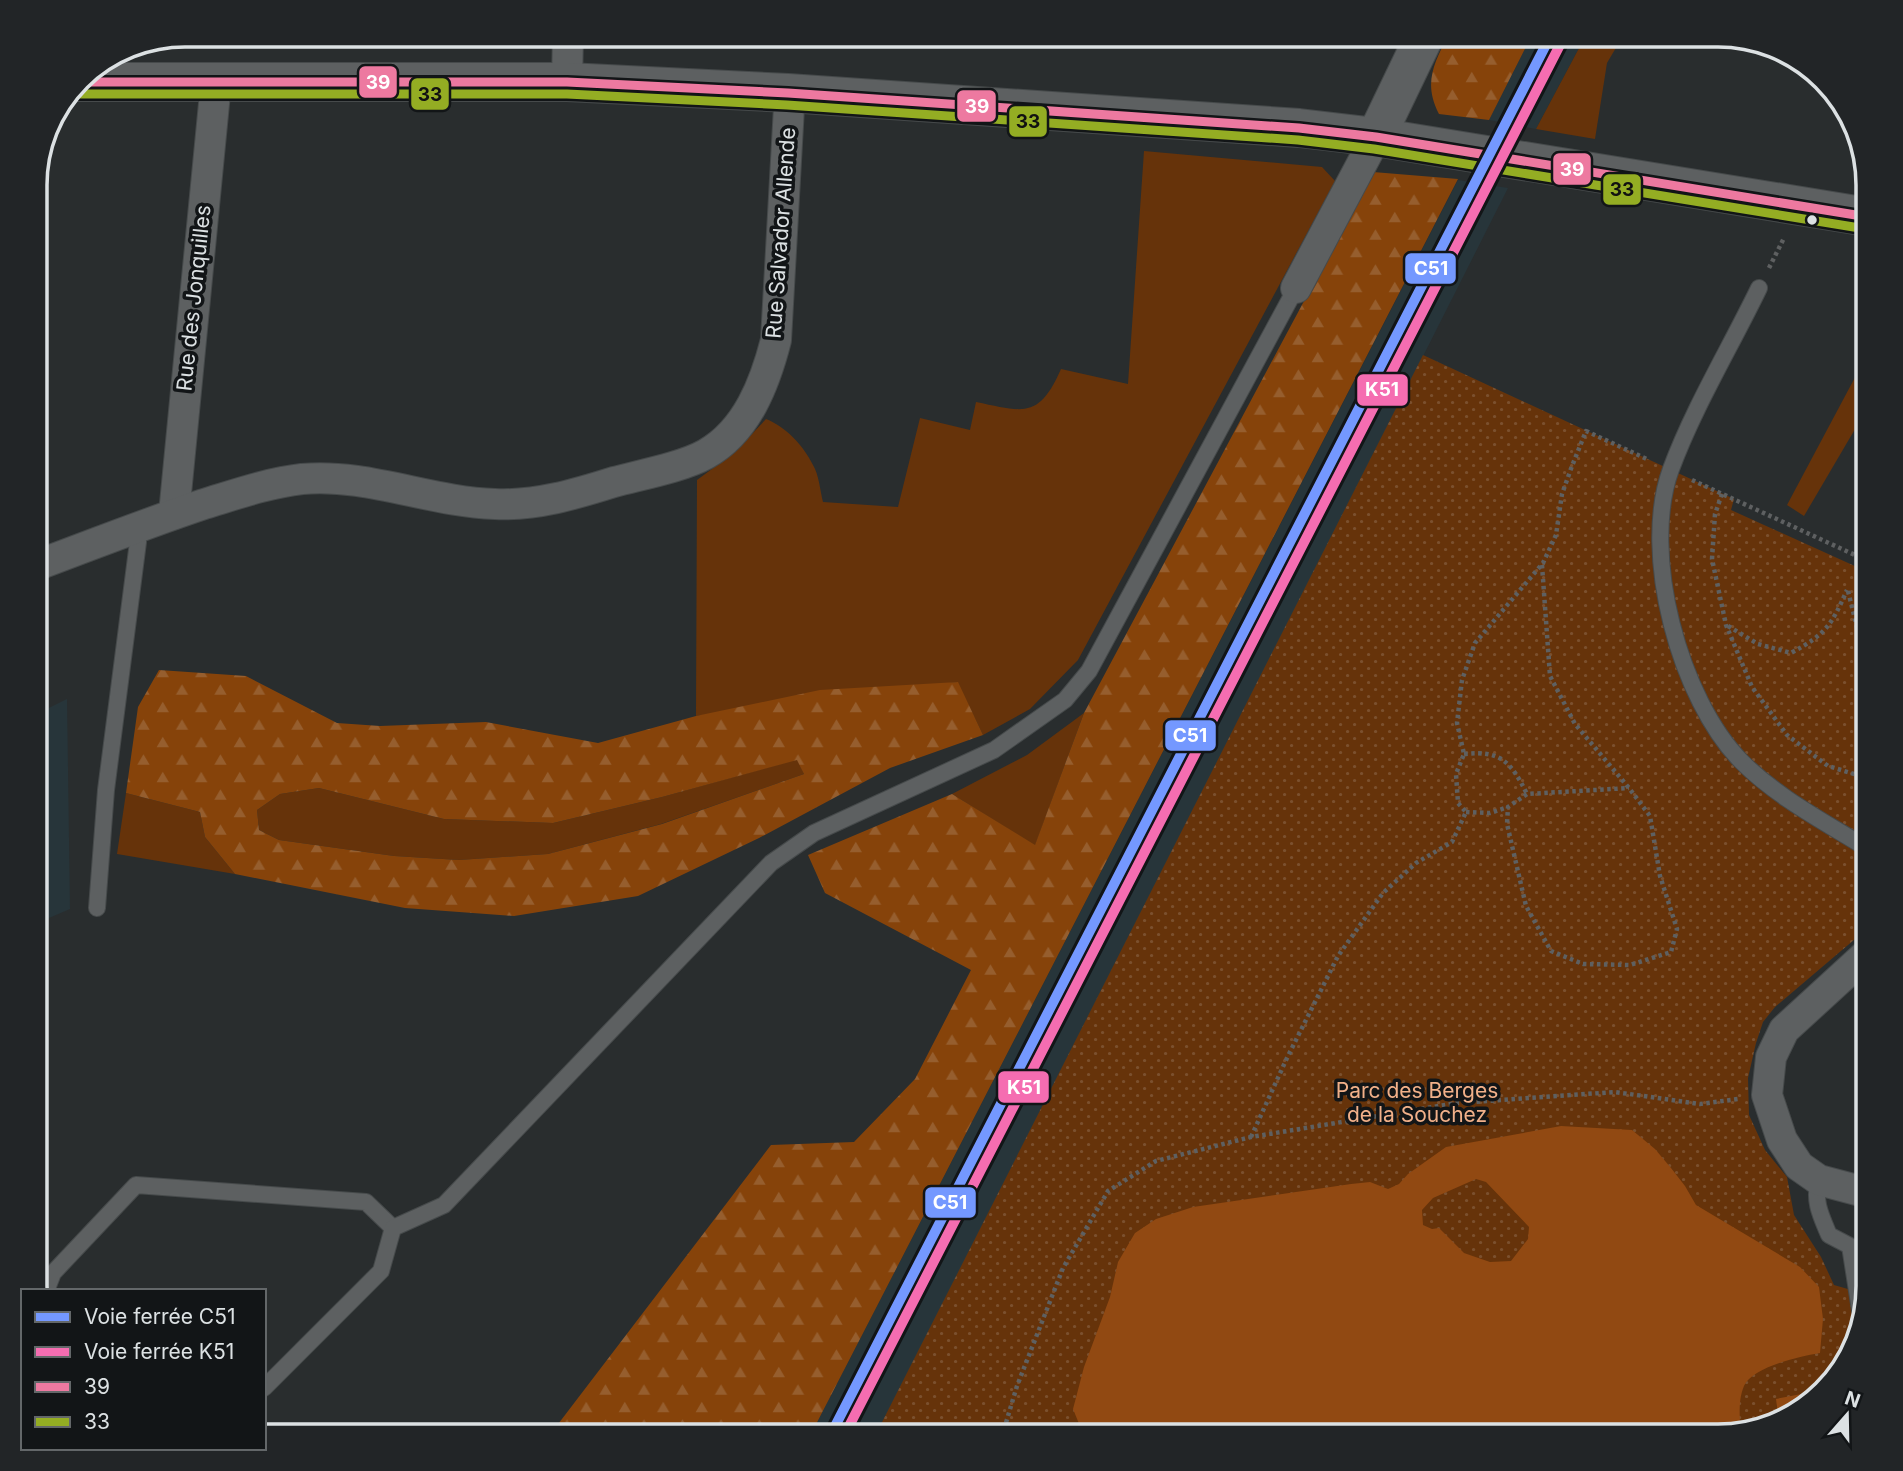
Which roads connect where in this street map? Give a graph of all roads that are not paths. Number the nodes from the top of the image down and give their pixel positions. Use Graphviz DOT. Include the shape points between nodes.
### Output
graph roads {
  1 [pos="1419,47"];
  2 [pos="568,48"];
  3 [pos="93,82"];
  4 [pos="567,82"];
  5 [pos="216,83"];
  6 [pos="788,93"];
  7 [pos="1376,137"];
  8 [pos="1856,215"];
  9 [pos="1296,288"];
  10 [pos="1759,288"];
  11 [pos="174,514"];
  12 [pos="136,528"];
  13 [pos="48,561"];
  14 [pos="1856,841"];
  15 [pos="97,908"];
  16 [pos="1856,964"];
  17 [pos="1819,1180"];
  18 [pos="1856,1190"];
  19 [pos="393,1228"];
  20 [pos="1856,1284"];
  21 [pos="48,1286"];
  22 [pos="266,1386"];
  1 -- 7 [label="street"];
  2 -- 4 [label="street"];
  3 -- 5 [label="street"];
  4 -- 5 [label="street"];
  4 -- 6 [label="street"];
  5 -- 11 [label="street, Rue des Jonquilles"];
  6 -- 7 [label="street"];
  6 -- 11 [label="street, Rue Salvador Allende" via="776,340 756,400 725,439 705,454 533,503 496,505 363,482 314,479 261,486"];
  7 -- 8 [label="street"];
  7 -- 9 [label="street"];
  9 -- 19 [label="lane" via="1088,671 1065,701 994,750 814,833 771,863 444,1205"];
  10 -- 14 [label="lane" via="1671,470 1661,527 1665,600 1676,642 1705,712 1740,760 1771,788"];
  11 -- 12 [label="street, Rue Salvador Allende"];
  12 -- 13 [label="street, Rue Salvador Allende"];
  12 -- 15 [label="lane"];
  16 -- 17 [label="street" via="1784,1030 1771,1057 1767,1095 1782,1140 1799,1167"];
  17 -- 18 [label="street"];
  17 -- 20 [label="lane" via="1818,1209 1829,1235 1850,1245"];
  19 -- 21 [label="lane" via="366,1202 136,1185 53,1273"];
  19 -- 22 [label="lane" via="380,1271"];
}
